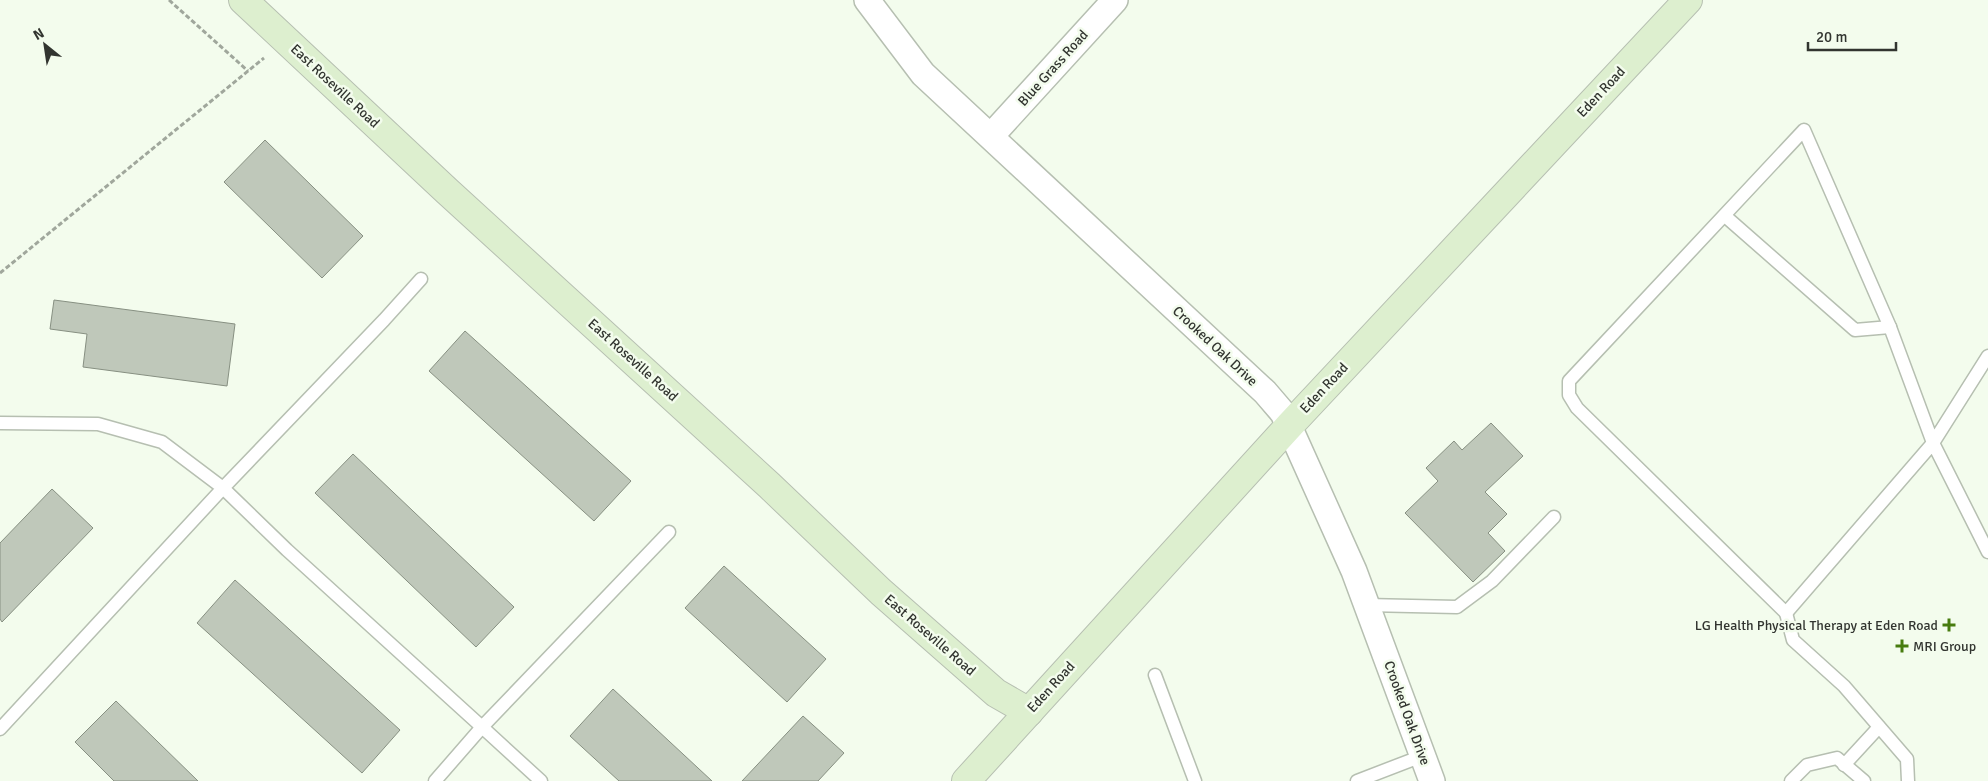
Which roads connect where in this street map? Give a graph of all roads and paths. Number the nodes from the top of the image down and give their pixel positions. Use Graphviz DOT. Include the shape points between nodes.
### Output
graph roads {
  1 [pos="169,0"];
  2 [pos="243,0"];
  3 [pos="867,0"];
  4 [pos="1115,0"];
  5 [pos="1688,0"];
  6 [pos="286,40"];
  7 [pos="248,71"];
  8 [pos="991,136"];
  9 [pos="1725,216"];
  10 [pos="0,273"];
  11 [pos="421,279"];
  12 [pos="1890,327"];
  13 [pos="1988,356"];
  14 [pos="0,423"];
  15 [pos="1290,425"];
  16 [pos="1933,443"];
  17 [pos="222,488"];
  18 [pos="1554,518"];
  19 [pos="669,532"];
  20 [pos="1988,552"];
  21 [pos="1366,604"];
  22 [pos="1786,613"];
  23 [pos="1156,675"];
  24 [pos="1029,712"];
  25 [pos="482,727"];
  26 [pos="1879,727"];
  27 [pos="0,729"];
  28 [pos="1422,756"];
  29 [pos="1844,764"];
  30 [pos="435,781"];
  31 [pos="541,781"];
  32 [pos="966,781"];
  33 [pos="1195,781"];
  34 [pos="1357,781"];
  35 [pos="1432,781"];
  36 [pos="1791,781"];
  37 [pos="1864,781"];
  38 [pos="1908,781"];
  1 -- 7 [label="path"];
  2 -- 6 [label="street, East Roseville Road"];
  3 -- 8 [label="street, Crooked Oak Drive" via="923,74"];
  4 -- 8 [label="street, Blue Grass Road"];
  5 -- 15 [label="street, Eden Road"];
  6 -- 7 [label="path"];
  6 -- 24 [label="street, East Roseville Road" via="447,192 763,479 881,592 996,693"];
  7 -- 10 [label="path"];
  8 -- 15 [label="street, Crooked Oak Drive" via="1265,392"];
  9 -- 12 [label="lane" via="1856,330"];
  9 -- 12 [label="lane" via="1804,130"];
  9 -- 22 [label="lane" via="1570,381 1569,395 1577,408"];
  11 -- 17 [label="lane"];
  12 -- 16 [label="lane"];
  13 -- 16 [label="lane"];
  14 -- 17 [label="lane" via="98,424 162,442"];
  15 -- 21 [label="street, Crooked Oak Drive"];
  15 -- 24 [label="street, Eden Road"];
  16 -- 20 [label="lane"];
  16 -- 22 [label="lane"];
  17 -- 25 [label="lane"];
  17 -- 27 [label="lane"];
  18 -- 21 [label="lane" via="1492,581 1457,606"];
  19 -- 25 [label="lane"];
  21 -- 28 [label="street, Crooked Oak Drive"];
  22 -- 26 [label="lane" via="1793,640 1844,686"];
  23 -- 33 [label="lane"];
  24 -- 32 [label="street, Eden Road"];
  25 -- 30 [label="lane"];
  25 -- 31 [label="lane"];
  26 -- 29 [label="lane"];
  26 -- 38 [label="lane" via="1907,758"];
  28 -- 34 [label="lane"];
  28 -- 35 [label="street, Crooked Oak Drive"];
  29 -- 36 [label="lane" via="1838,758 1807,765"];
  29 -- 37 [label="lane"];
}
